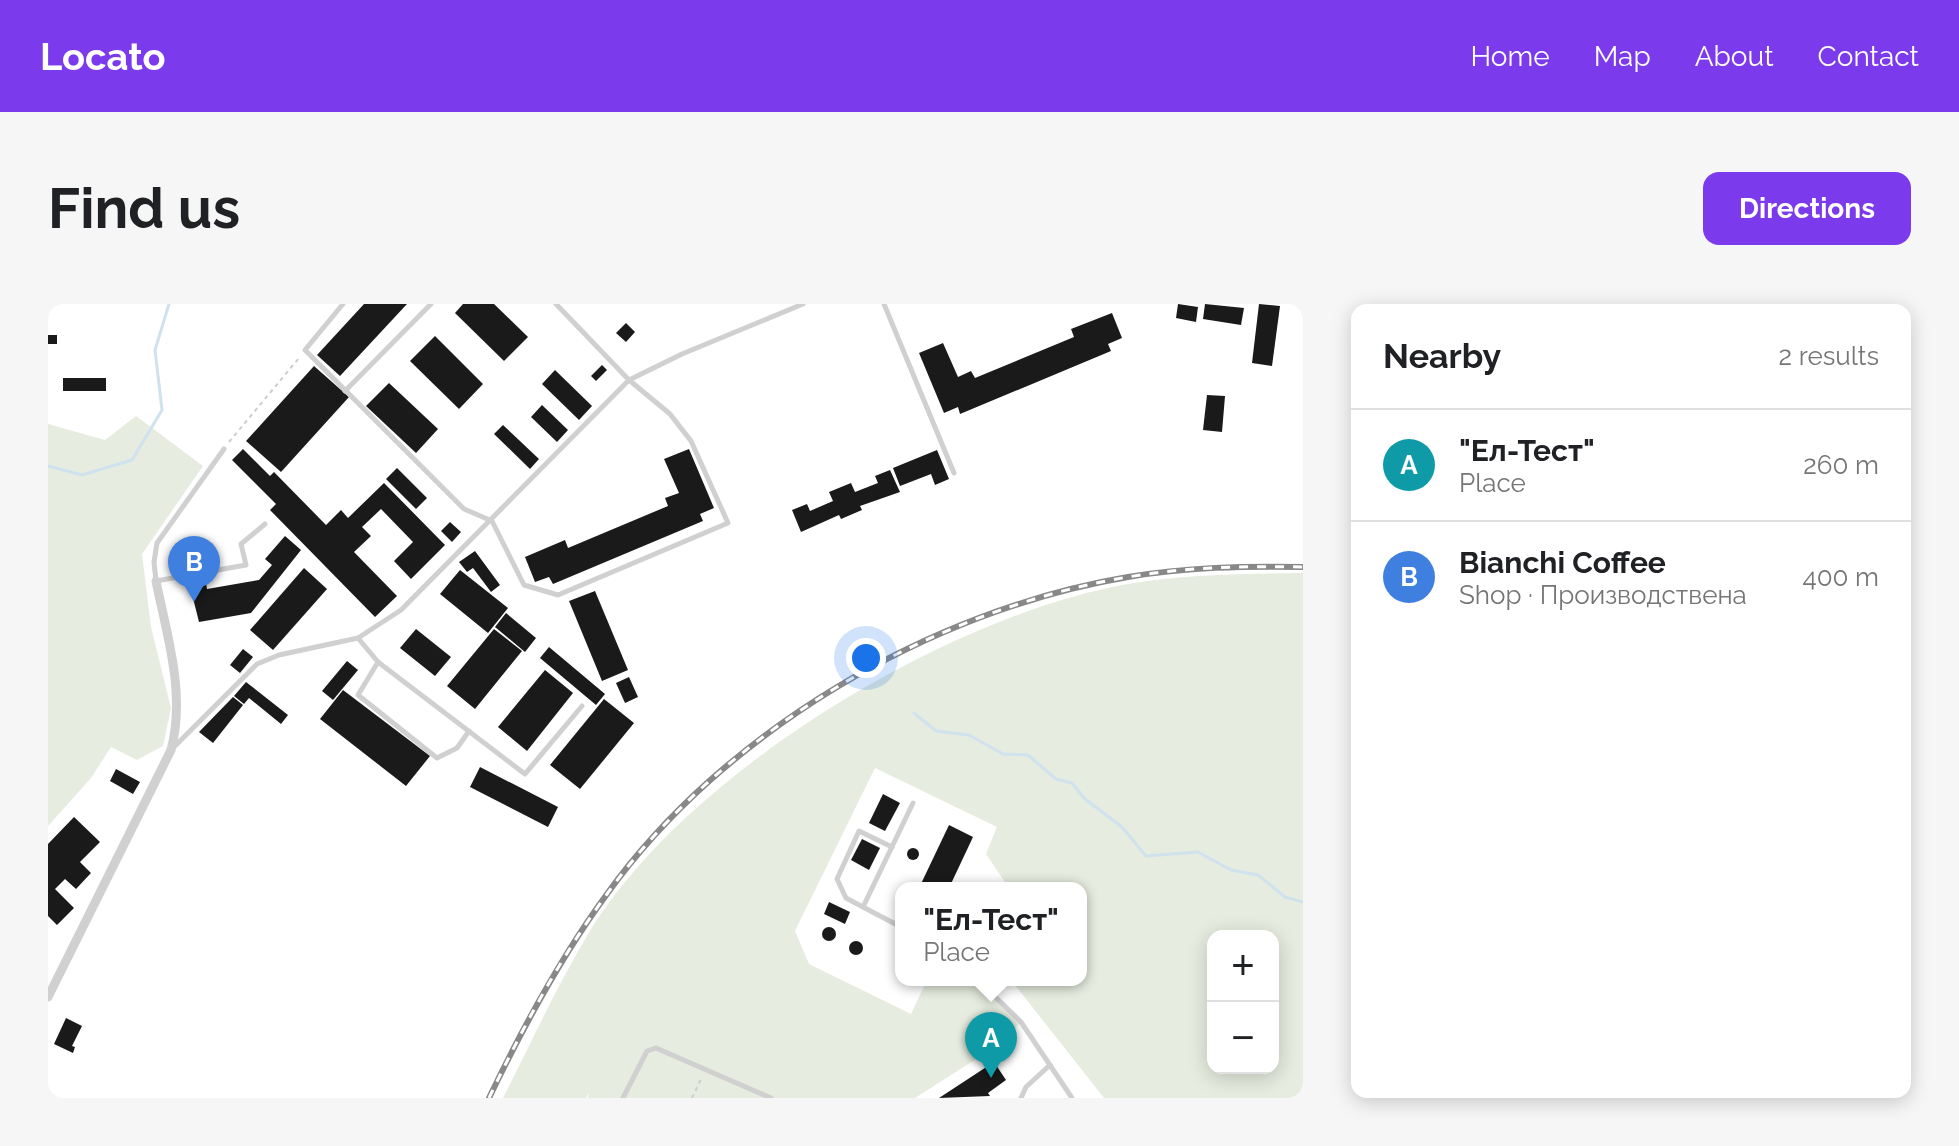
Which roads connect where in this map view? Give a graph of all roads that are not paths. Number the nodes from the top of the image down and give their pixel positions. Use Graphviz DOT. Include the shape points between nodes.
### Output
graph roads {
  1 [pos="343,304"];
  2 [pos="431,304"];
  3 [pos="556,304"];
  4 [pos="803,304"];
  5 [pos="884,304"];
  6 [pos="629,380"];
  7 [pos="345,391"];
  8 [pos="224,449"];
  9 [pos="954,473"];
  10 [pos="492,521"];
  11 [pos="265,524"];
  12 [pos="156,581"];
  13 [pos="358,638"];
  14 [pos="378,662"];
  15 [pos="582,706"];
  16 [pos="469,731"];
  17 [pos="171,750"];
  18 [pos="913,803"];
  19 [pos="892,847"];
  20 [pos="863,907"];
  21 [pos="895,924"];
  22 [pos="984,986"];
  23 [pos="48,997"];
  24 [pos="1050,1065"];
  25 [pos="623,1098"];
  26 [pos="771,1098"];
  27 [pos="1021,1098"];
  28 [pos="1072,1098"];
  1 -- 7 [label="lane" via="305,350"];
  2 -- 7 [label="lane"];
  3 -- 6 [label="lane"];
  4 -- 6 [label="lane"];
  5 -- 9 [label="lane"];
  6 -- 10 [label="lane"];
  6 -- 10 [label="lane" via="670,414 691,441 728,523 558,595 524,585"];
  7 -- 10 [label="lane" via="464,509"];
  8 -- 12 [label="lane" via="157,543"];
  10 -- 13 [label="lane" via="401,610"];
  11 -- 12 [label="lane" via="241,544 246,565"];
  12 -- 17 [label="street" via="178,702"];
  13 -- 14 [label="lane"];
  13 -- 17 [label="lane" via="257,664"];
  14 -- 16 [label="lane"];
  14 -- 16 [label="lane" via="358,695 437,758 457,748"];
  15 -- 16 [label="lane" via="525,774"];
  17 -- 23 [label="street"];
  18 -- 19 [label="lane"];
  19 -- 20 [label="lane"];
  19 -- 20 [label="lane" via="859,831 837,879 846,898"];
  20 -- 21 [label="lane"];
  22 -- 24 [label="lane" via="1021,1022"];
  24 -- 27 [label="lane"];
  24 -- 28 [label="lane"];
  25 -- 26 [label="lane" via="647,1051 656,1048"];
}
